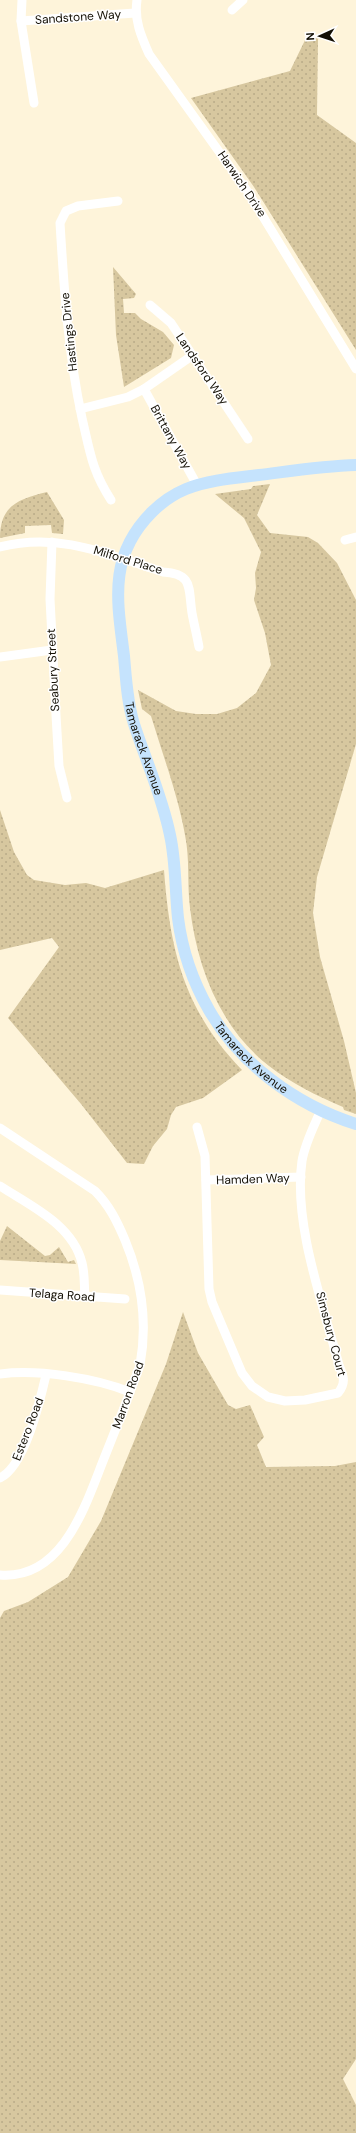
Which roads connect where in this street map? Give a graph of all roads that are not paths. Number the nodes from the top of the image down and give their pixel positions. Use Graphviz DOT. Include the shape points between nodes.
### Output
graph roads {
  1 [pos="22,0"];
  2 [pos="137,0"];
  3 [pos="243,0"];
  4 [pos="232,10"];
  5 [pos="135,13"];
  6 [pos="21,22"];
  7 [pos="34,103"];
  8 [pos="118,201"];
  9 [pos="150,305"];
  10 [pos="192,355"];
  11 [pos="356,368"];
  12 [pos="144,389"];
  13 [pos="80,409"];
  14 [pos="248,439"];
  15 [pos="356,465"];
  16 [pos="197,485"];
  17 [pos="111,500"];
  18 [pos="356,537"];
  19 [pos="345,540"];
  20 [pos="52,542"];
  21 [pos="0,547"];
  22 [pos="122,559"];
  23 [pos="199,647"];
  24 [pos="52,650"];
  25 [pos="0,658"];
  26 [pos="67,798"];
  27 [pos="321,1110"];
  28 [pos="356,1124"];
  29 [pos="197,1127"];
  30 [pos="0,1128"];
  31 [pos="301,1177"];
  32 [pos="206,1180"];
  33 [pos="0,1186"];
  34 [pos="0,1290"];
  35 [pos="85,1297"];
  36 [pos="125,1299"];
  37 [pos="0,1374"];
  38 [pos="46,1375"];
  39 [pos="130,1392"];
  40 [pos="0,1478"];
  41 [pos="0,1575"];
  1 -- 6 [label="street"];
  2 -- 5 [label="street, Harwich Drive"];
  3 -- 4 [label="street"];
  5 -- 6 [label="street, Sandstone Way"];
  5 -- 11 [label="street, Harwich Drive" via="149,54 248,192"];
  6 -- 7 [label="street"];
  8 -- 13 [label="street, Hastings Drive" via="78,206 66,211 60,223 66,320 71,366"];
  9 -- 10 [label="street, Landsford Way" via="171,323"];
  10 -- 12 [label="street"];
  10 -- 14 [label="street, Landsford Way"];
  12 -- 13 [label="street" via="128,397"];
  12 -- 16 [label="street, Brittany Way"];
  13 -- 17 [label="street, Hastings Drive" via="93,467"];
  15 -- 16 [label="main road, Tamarack Avenue" via="319,467"];
  16 -- 22 [label="main road, Tamarack Avenue" via="183,490 152,512 135,533"];
  18 -- 19 [label="street"];
  20 -- 21 [label="street, Milford Place" via="28,541"];
  20 -- 22 [label="street, Milford Place" via="73,544"];
  20 -- 24 [label="street, Seabury Street"];
  22 -- 23 [label="street, Milford Place" via="163,572 177,573 185,579 190,588"];
  22 -- 27 [label="main road, Tamarack Avenue" via="117,594 129,700 134,723 162,800 171,837 178,919 184,950 195,982 209,1010 226,1035 246,1057 267,1077"];
  24 -- 25 [label="street"];
  24 -- 26 [label="street, Seabury Street" via="59,766"];
  27 -- 28 [label="main road, Tamarack Avenue"];
  27 -- 31 [label="street, Simsbury Court" via="307,1143"];
  29 -- 32 [label="street, Simsbury Court" via="205,1156"];
  30 -- 39 [label="street, Marron Road" via="95,1191 116,1218 138,1278 143,1300 143,1346 140,1365"];
  31 -- 32 [label="street, Hamden Way"];
  31 -- 32 [label="street, Simsbury Court" via="303,1228 344,1386 338,1393 329,1396 285,1401 268,1397 252,1386 242,1373 212,1302 209,1289"];
  33 -- 35 [label="street" via="66,1232 76,1247 82,1263"];
  34 -- 35 [label="street, Telaga Road"];
  35 -- 36 [label="street, Telaga Road"];
  37 -- 38 [label="street"];
  38 -- 39 [label="street" via="89,1379"];
  38 -- 40 [label="street, Estero Road" via="38,1410 18,1458 9,1472"];
  39 -- 41 [label="street, Marron Road" via="81,1515 70,1534 49,1559 33,1570 13,1576"];
}
